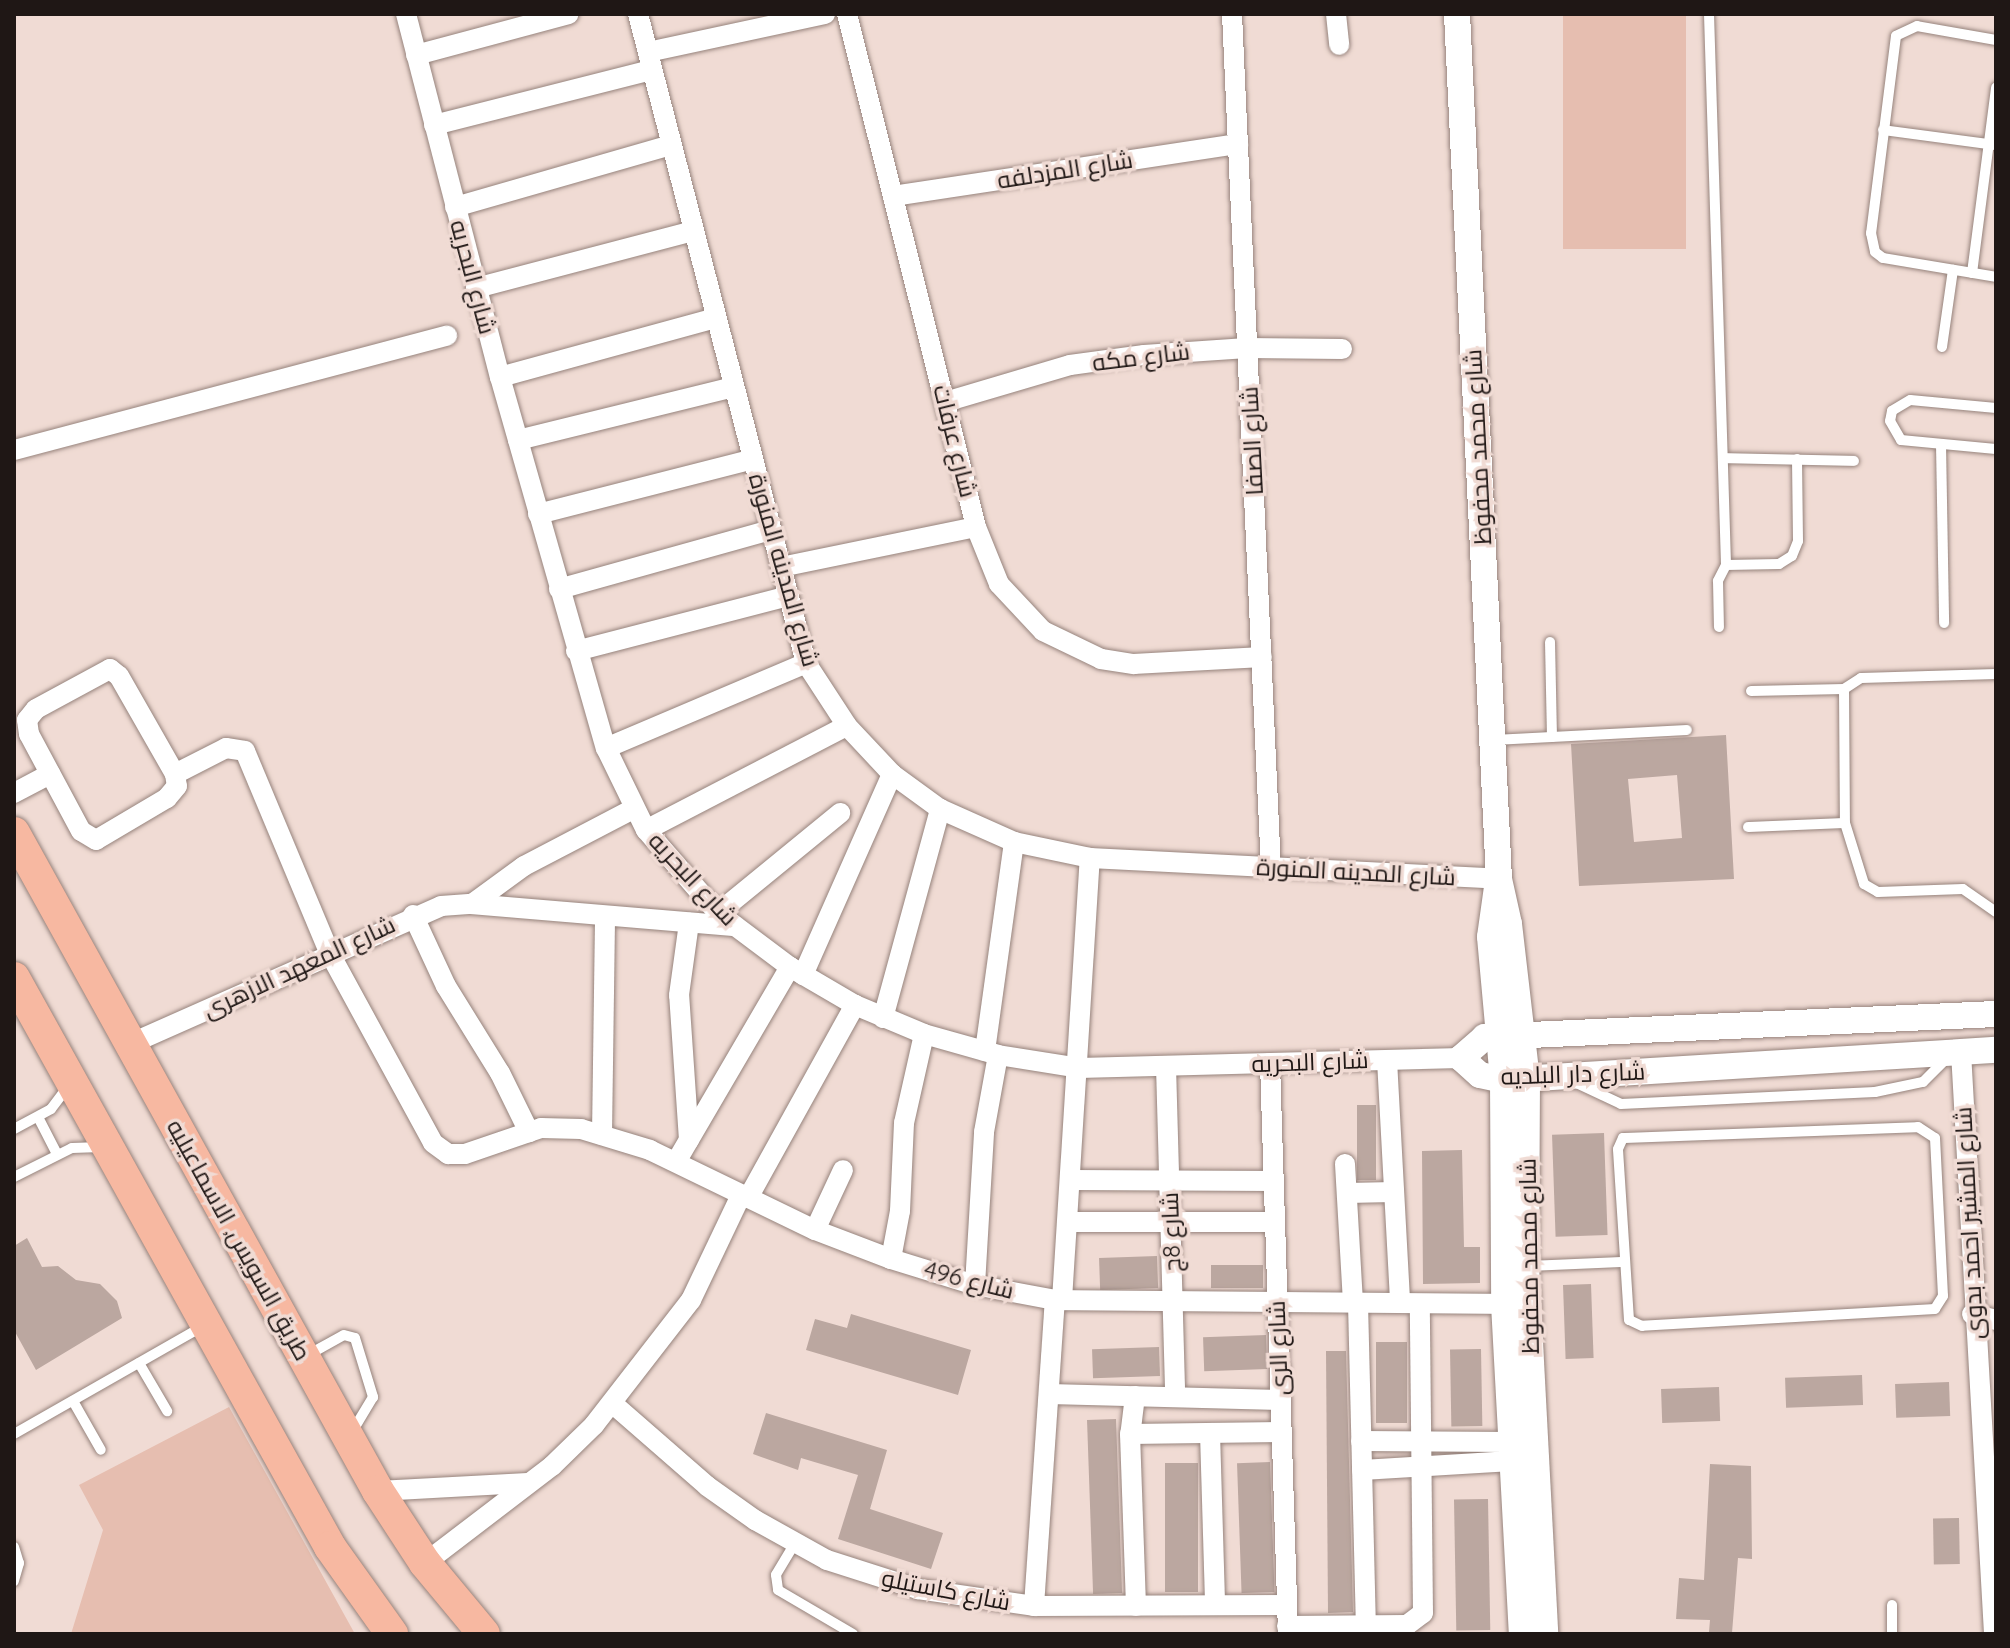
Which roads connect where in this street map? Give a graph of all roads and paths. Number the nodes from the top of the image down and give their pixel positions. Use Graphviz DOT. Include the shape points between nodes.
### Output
graph roads {
  1 [pos="406,14"];
  2 [pos="569,14"];
  3 [pos="638,14"];
  4 [pos="825,14"];
  5 [pos="847,14"];
  6 [pos="1232,14"];
  7 [pos="1336,14"];
  8 [pos="1457,14"];
  9 [pos="1709,14"];
  10 [pos="1996,40"];
  11 [pos="1339,45"];
  12 [pos="416,55"];
  13 [pos="650,61"];
  14 [pos="1996,88"];
  15 [pos="434,125"];
  16 [pos="1883,130"];
  17 [pos="1238,144"];
  18 [pos="1992,144"];
  19 [pos="671,145"];
  20 [pos="893,196"];
  21 [pos="455,207"];
  22 [pos="694,231"];
  23 [pos="1953,270"];
  24 [pos="1972,273"];
  25 [pos="1996,277"];
  26 [pos="476,288"];
  27 [pos="716,318"];
  28 [pos="447,336"];
  29 [pos="1942,347"];
  30 [pos="1247,348"];
  31 [pos="1342,349"];
  32 [pos="500,377"];
  33 [pos="734,387"];
  34 [pos="945,402"];
  35 [pos="1996,408"];
  36 [pos="518,440"];
  37 [pos="1941,444"];
  38 [pos="1996,447"];
  39 [pos="14,450"];
  40 [pos="1723,458"];
  41 [pos="753,459"];
  42 [pos="1797,459"];
  43 [pos="1854,461"];
  44 [pos="538,514"];
  45 [pos="976,527"];
  46 [pos="771,530"];
  47 [pos="1726,565"];
  48 [pos="781,567"];
  49 [pos="559,589"];
  50 [pos="788,596"];
  51 [pos="1944,623"];
  52 [pos="1719,627"];
  53 [pos="1550,642"];
  54 [pos="576,651"];
  55 [pos="1262,657"];
  56 [pos="806,663"];
  57 [pos="1996,674"];
  58 [pos="1844,689"];
  59 [pos="1751,691"];
  60 [pos="847,726"];
  61 [pos="1687,730"];
  62 [pos="1552,737"];
  63 [pos="1492,740"];
  64 [pos="606,748"];
  65 [pos="50,774"];
  66 [pos="175,774"];
  67 [pos="892,774"];
  68 [pos="14,793"];
  69 [pos="635,808"];
  70 [pos="940,809"];
  71 [pos="840,813"];
  72 [pos="1845,823"];
  73 [pos="1748,827"];
  74 [pos="646,830"];
  75 [pos="14,833"];
  76 [pos="1014,842"];
  77 [pos="1090,858"];
  78 [pos="1271,868"];
  79 [pos="1499,879"];
  80 [pos="472,904"];
  81 [pos="1996,912"];
  82 [pos="718,913"];
  83 [pos="413,915"];
  84 [pos="605,916"];
  85 [pos="689,923"];
  86 [pos="736,926"];
  87 [pos="329,952"];
  88 [pos="797,971"];
  89 [pos="14,978"];
  90 [pos="855,1005"];
  91 [pos="1996,1014"];
  92 [pos="883,1018"];
  93 [pos="1765,1022"];
  94 [pos="924,1034"];
  95 [pos="1510,1036"];
  96 [pos="130,1044"];
  97 [pos="1996,1050"];
  98 [pos="1957,1052"];
  99 [pos="992,1053"];
  100 [pos="1461,1058"];
  101 [pos="1387,1060"];
  102 [pos="1270,1063"];
  103 [pos="1769,1064"];
  104 [pos="1166,1066"];
  105 [pos="1079,1068"];
  106 [pos="1565,1077"];
  107 [pos="72,1079"];
  108 [pos="1515,1079"];
  109 [pos="38,1117"];
  110 [pos="14,1129"];
  111 [pos="529,1132"];
  112 [pos="602,1135"];
  113 [pos="689,1140"];
  114 [pos="109,1149"];
  115 [pos="57,1154"];
  116 [pos="676,1162"];
  117 [pos="1345,1164"];
  118 [pos="843,1170"];
  119 [pos="14,1177"];
  120 [pos="1071,1180"];
  121 [pos="1170,1181"];
  122 [pos="1274,1181"];
  123 [pos="1394,1192"];
  124 [pos="1347,1193"];
  125 [pos="745,1196"];
  126 [pos="1068,1222"];
  127 [pos="1171,1222"];
  128 [pos="1275,1222"];
  129 [pos="1515,1225"];
  130 [pos="815,1230"];
  131 [pos="891,1259"];
  132 [pos="1622,1262"];
  133 [pos="1526,1266"];
  134 [pos="975,1285"];
  135 [pos="1059,1300"];
  136 [pos="1173,1301"];
  137 [pos="1277,1302"];
  138 [pos="1356,1303"];
  139 [pos="1410,1304"];
  140 [pos="1504,1304"];
  141 [pos="1972,1314"];
  142 [pos="1996,1320"];
  143 [pos="206,1324"];
  144 [pos="1996,1346"];
  145 [pos="304,1357"];
  146 [pos="1976,1361"];
  147 [pos="139,1363"];
  148 [pos="1049,1394"];
  149 [pos="1135,1396"];
  150 [pos="1175,1397"];
  151 [pos="1280,1400"];
  152 [pos="73,1401"];
  153 [pos="612,1403"];
  154 [pos="167,1411"];
  155 [pos="1281,1432"];
  156 [pos="1210,1433"];
  157 [pos="14,1434"];
  158 [pos="1130,1434"];
  159 [pos="348,1437"];
  160 [pos="1361,1441"];
  161 [pos="1420,1441"];
  162 [pos="101,1450"];
  163 [pos="1511,1452"];
  164 [pos="1421,1468"];
  165 [pos="1362,1470"];
  166 [pos="528,1483"];
  167 [pos="378,1491"];
  168 [pos="795,1543"];
  169 [pos="14,1547"];
  170 [pos="425,1563"];
  171 [pos="14,1581"];
  172 [pos="1994,1587"];
  173 [pos="1532,1595"];
  174 [pos="1215,1605"];
  175 [pos="1287,1605"];
  176 [pos="1892,1605"];
  177 [pos="1034,1606"];
  178 [pos="1136,1606"];
  179 [pos="1366,1626"];
  180 [pos="1288,1630"];
  181 [pos="392,1634"];
  182 [pos="484,1634"];
  183 [pos="853,1634"];
  184 [pos="1522,1634"];
  185 [pos="1545,1634"];
  186 [pos="1892,1634"];
  187 [pos="1994,1634"];
  1 -- 12 [label="street, شارع البحريه"];
  2 -- 12 [label="street"];
  3 -- 13 [label="street, شارع المدينه المنورة"];
  4 -- 13 [label="street"];
  5 -- 20 [label="street, شارع عرفات"];
  6 -- 17 [label="street, شارع الصفا"];
  7 -- 11 [label="street"];
  8 -- 63 [label="street, شارع محمد محفوظ"];
  9 -- 40 [label="lane"];
  10 -- 16 [label="lane" via="1917,26 1901,29 1893,43"];
  12 -- 15 [label="street, شارع البحريه"];
  13 -- 15 [label="street"];
  13 -- 19 [label="street, شارع المدينه المنورة"];
  14 -- 18 [label="lane"];
  15 -- 21 [label="street, شارع البحريه"];
  16 -- 18 [label="lane"];
  16 -- 23 [label="lane" via="1871,233 1875,252 1892,261"];
  17 -- 20 [label="street, شارع المزدلفه"];
  17 -- 30 [label="street, شارع الصفا"];
  18 -- 24 [label="lane"];
  19 -- 21 [label="street"];
  19 -- 22 [label="street, شارع المدينه المنورة"];
  20 -- 34 [label="street, شارع عرفات"];
  21 -- 26 [label="street, شارع البحريه"];
  22 -- 26 [label="street"];
  22 -- 27 [label="street, شارع المدينه المنورة"];
  23 -- 24 [label="lane"];
  23 -- 29 [label="lane"];
  24 -- 25 [label="lane"];
  26 -- 32 [label="street, شارع البحريه"];
  27 -- 32 [label="street"];
  27 -- 33 [label="street, شارع المدينه المنورة"];
  28 -- 39 [label="street"];
  30 -- 31 [label="street, شارع مكه"];
  30 -- 34 [label="street, شارع مكه" via="1070,365"];
  30 -- 55 [label="street, شارع الصفا"];
  32 -- 36 [label="street, شارع البحريه"];
  33 -- 36 [label="street"];
  33 -- 41 [label="street, شارع المدينه المنورة"];
  34 -- 45 [label="street, شارع عرفات"];
  35 -- 37 [label="lane" via="1910,400 1892,411 1893,432 1901,440"];
  36 -- 44 [label="street, شارع البحريه"];
  37 -- 38 [label="lane"];
  37 -- 51 [label="lane"];
  40 -- 42 [label="lane"];
  40 -- 47 [label="lane"];
  41 -- 44 [label="street"];
  41 -- 46 [label="street, شارع المدينه المنورة"];
  42 -- 43 [label="lane"];
  42 -- 47 [label="lane" via="1798,541 1792,556 1779,564"];
  44 -- 49 [label="street, شارع البحريه"];
  45 -- 48 [label="street"];
  45 -- 55 [label="street, شارع عرفات" via="999,584 1019,610 1071,648 1134,664"];
  46 -- 48 [label="street, شارع المدينه المنورة"];
  46 -- 49 [label="street"];
  47 -- 52 [label="lane" via="1718,581"];
  48 -- 50 [label="street, شارع المدينه المنورة"];
  49 -- 54 [label="street, شارع البحريه"];
  50 -- 54 [label="street"];
  50 -- 56 [label="street, شارع المدينه المنورة"];
  53 -- 62 [label="lane"];
  54 -- 64 [label="street, شارع البحريه"];
  55 -- 78 [label="street, شارع الصفا"];
  56 -- 60 [label="street, شارع المدينه المنورة"];
  56 -- 64 [label="street"];
  57 -- 58 [label="lane" via="1861,678"];
  58 -- 59 [label="lane"];
  58 -- 72 [label="lane"];
  60 -- 67 [label="street, شارع المدينه المنورة"];
  60 -- 74 [label="street"];
  61 -- 62 [label="lane"];
  62 -- 63 [label="lane"];
  63 -- 79 [label="street, شارع محمد محفوظ"];
  64 -- 69 [label="street, شارع البحريه"];
  65 -- 66 [label="street" via="81,831 96,840 167,798 177,786"];
  65 -- 66 [label="street" via="29,734 30,713 110,669"];
  65 -- 68 [label="street"];
  66 -- 87 [label="street" via="226,748 245,751"];
  67 -- 70 [label="street, شارع المدينه المنورة"];
  67 -- 88 [label="street"];
  69 -- 74 [label="street, شارع البحريه"];
  69 -- 80 [label="street, شارع المعهد الازهرى" via="524,866"];
  70 -- 76 [label="street, شارع المدينه المنورة"];
  70 -- 92 [label="street"];
  71 -- 82 [label="street"];
  72 -- 73 [label="lane"];
  72 -- 81 [label="lane" via="1868,888 1963,889"];
  74 -- 82 [label="street, شارع البحريه"];
  75 -- 96 [label="main road, طريق السويس, الاسماعيليه"];
  76 -- 77 [label="street, شارع المدينه المنورة"];
  76 -- 99 [label="street"];
  77 -- 78 [label="street, شارع المدينه المنورة"];
  77 -- 105 [label="street"];
  78 -- 79 [label="street, شارع المدينه المنورة"];
  79 -- 95 [label="street, شارع محمد محفوظ" via="1509,924"];
  80 -- 83 [label="street, شارع المعهد الازهرى"];
  80 -- 84 [label="street, شارع المعهد الازهرى"];
  82 -- 86 [label="street, شارع البحريه"];
  83 -- 87 [label="street, شارع المعهد الازهرى"];
  83 -- 111 [label="street" via="446,986"];
  84 -- 85 [label="street, شارع المعهد الازهرى"];
  84 -- 112 [label="street"];
  85 -- 86 [label="street, شارع المعهد الازهرى"];
  85 -- 113 [label="street" via="679,995"];
  86 -- 88 [label="street, شارع البحريه"];
  87 -- 96 [label="street, شارع المعهد الازهرى"];
  87 -- 111 [label="street, شارع 496" via="433,1143 448,1154 465,1154"];
  88 -- 90 [label="street, شارع البحريه"];
  88 -- 113 [label="street"];
  89 -- 107 [label="main road"];
  90 -- 92 [label="street, شارع البحريه"];
  90 -- 125 [label="street"];
  91 -- 93 [label="street, شارع دار البلديه"];
  92 -- 94 [label="street, شارع البحريه"];
  93 -- 95 [label="street, شارع دار البلديه"];
  93 -- 103 [label="street"];
  94 -- 99 [label="street, شارع البحريه"];
  94 -- 131 [label="street" via="904,1123 900,1211"];
  95 -- 100 [label="street, شارع دار البلديه" via="1475,1040"];
  95 -- 108 [label="street, شارع محمد محفوظ"];
  96 -- 145 [label="main road, طريق السويس, الاسماعيليه"];
  97 -- 98 [label="street, شارع دار البلديه"];
  98 -- 103 [label="street, شارع دار البلديه"];
  98 -- 106 [label="lane" via="1923,1082 1875,1092 1621,1104 1581,1090"];
  98 -- 141 [label="street, شارع المشير احمد بدوى"];
  99 -- 105 [label="street, شارع البحريه"];
  99 -- 134 [label="street"];
  100 -- 101 [label="street, شارع البحريه"];
  100 -- 108 [label="street, شارع دار البلديه" via="1480,1075"];
  101 -- 102 [label="street, شارع البحريه"];
  101 -- 123 [label="street"];
  102 -- 104 [label="street, شارع البحريه"];
  102 -- 122 [label="street, شارع الرى"];
  103 -- 106 [label="street, شارع دار البلديه"];
  104 -- 105 [label="street, شارع البحريه"];
  104 -- 121 [label="street, شارع 8ج"];
  105 -- 120 [label="street"];
  106 -- 108 [label="street, شارع دار البلديه"];
  107 -- 109 [label="lane" via="58,1103"];
  107 -- 114 [label="main road"];
  108 -- 129 [label="street, شارع محمد محفوظ"];
  109 -- 110 [label="lane"];
  109 -- 115 [label="lane"];
  111 -- 112 [label="street, شارع 496" via="568,1127"];
  112 -- 116 [label="street, شارع 496"];
  113 -- 116 [label="street"];
  114 -- 115 [label="lane" via="81,1146"];
  114 -- 143 [label="main road"];
  115 -- 119 [label="lane"];
  116 -- 125 [label="street, شارع 496"];
  117 -- 124 [label="street"];
  118 -- 130 [label="street"];
  120 -- 121 [label="street"];
  120 -- 126 [label="street"];
  121 -- 122 [label="street"];
  121 -- 127 [label="street, شارع 8ج"];
  122 -- 128 [label="street, شارع الرى"];
  123 -- 124 [label="street"];
  123 -- 139 [label="street"];
  124 -- 138 [label="street"];
  125 -- 130 [label="street, شارع 496"];
  125 -- 153 [label="street" via="691,1300"];
  126 -- 127 [label="street"];
  126 -- 135 [label="street"];
  127 -- 128 [label="street"];
  127 -- 136 [label="street, شارع 8ج"];
  128 -- 137 [label="street, شارع الرى"];
  129 -- 133 [label="street, شارع محمد محفوظ"];
  129 -- 140 [label="street, شارع محمد محفوظ"];
  130 -- 131 [label="street, شارع 496"];
  131 -- 134 [label="street, شارع 496"];
  132 -- 132 [label="lane" via="1625,1314 1642,1326 1930,1311 1943,1296 1935,1138 1918,1127 1629,1135 1618,1149"];
  132 -- 133 [label="lane"];
  133 -- 173 [label="street, شارع محمد محفوظ"];
  134 -- 135 [label="street, شارع 496"];
  135 -- 136 [label="street, شارع 496"];
  135 -- 148 [label="street"];
  136 -- 137 [label="street, شارع 496"];
  136 -- 150 [label="street, شارع 8ج"];
  137 -- 138 [label="street, شارع 496"];
  137 -- 151 [label="street, شارع الرى"];
  138 -- 139 [label="street, شارع 496"];
  138 -- 160 [label="street"];
  139 -- 140 [label="street, شارع 496"];
  139 -- 161 [label="street"];
  140 -- 163 [label="street, شارع محمد محفوظ"];
  141 -- 142 [label="street"];
  141 -- 146 [label="street, شارع المشير احمد بدوى"];
  143 -- 147 [label="lane"];
  143 -- 181 [label="main road" via="330,1547"];
  144 -- 146 [label="street"];
  145 -- 159 [label="main road, طريق السويس, الاسماعيليه"];
  145 -- 159 [label="lane" via="344,1335 355,1338 373,1397"];
  146 -- 172 [label="street, شارع المشير احمد بدوى"];
  147 -- 152 [label="lane"];
  147 -- 154 [label="lane"];
  148 -- 149 [label="street"];
  148 -- 177 [label="street"];
  149 -- 150 [label="street"];
  149 -- 158 [label="street"];
  150 -- 151 [label="street"];
  151 -- 155 [label="street, شارع الرى"];
  152 -- 157 [label="lane"];
  152 -- 162 [label="lane"];
  153 -- 166 [label="street" via="573,1446"];
  153 -- 168 [label="street, شارع كاستيلو" via="707,1486"];
  155 -- 156 [label="street"];
  155 -- 175 [label="street, شارع الرى"];
  156 -- 158 [label="street"];
  156 -- 174 [label="street"];
  158 -- 178 [label="street"];
  159 -- 167 [label="main road, طريق السويس, الاسماعيليه"];
  160 -- 161 [label="street"];
  160 -- 165 [label="street"];
  161 -- 163 [label="street"];
  161 -- 164 [label="street"];
  163 -- 164 [label="street"];
  163 -- 173 [label="street, شارع محمد محفوظ"];
  164 -- 165 [label="street"];
  164 -- 179 [label="street" via="1423,1613 1407,1625"];
  165 -- 179 [label="street"];
  166 -- 167 [label="street"];
  166 -- 170 [label="street"];
  167 -- 170 [label="main road, طريق السويس, الاسماعيليه"];
  168 -- 177 [label="street, شارع كاستيلو" via="827,1560 918,1589"];
  168 -- 183 [label="lane" via="776,1575 778,1590"];
  169 -- 171 [label="lane" via="19,1563"];
  170 -- 182 [label="main road, طريق السويس, الاسماعيليه"];
  172 -- 187 [label="street, شارع المشير احمد بدوى"];
  173 -- 184 [label="street, شارع محمد محفوظ"];
  173 -- 185 [label="street, شارع محمد محفوظ"];
  174 -- 175 [label="street, شارع كاستيلو"];
  174 -- 178 [label="street, شارع كاستيلو"];
  175 -- 180 [label="street, شارع الرى"];
  176 -- 186 [label="lane"];
  177 -- 178 [label="street, شارع كاستيلو"];
  179 -- 180 [label="street"];
}
